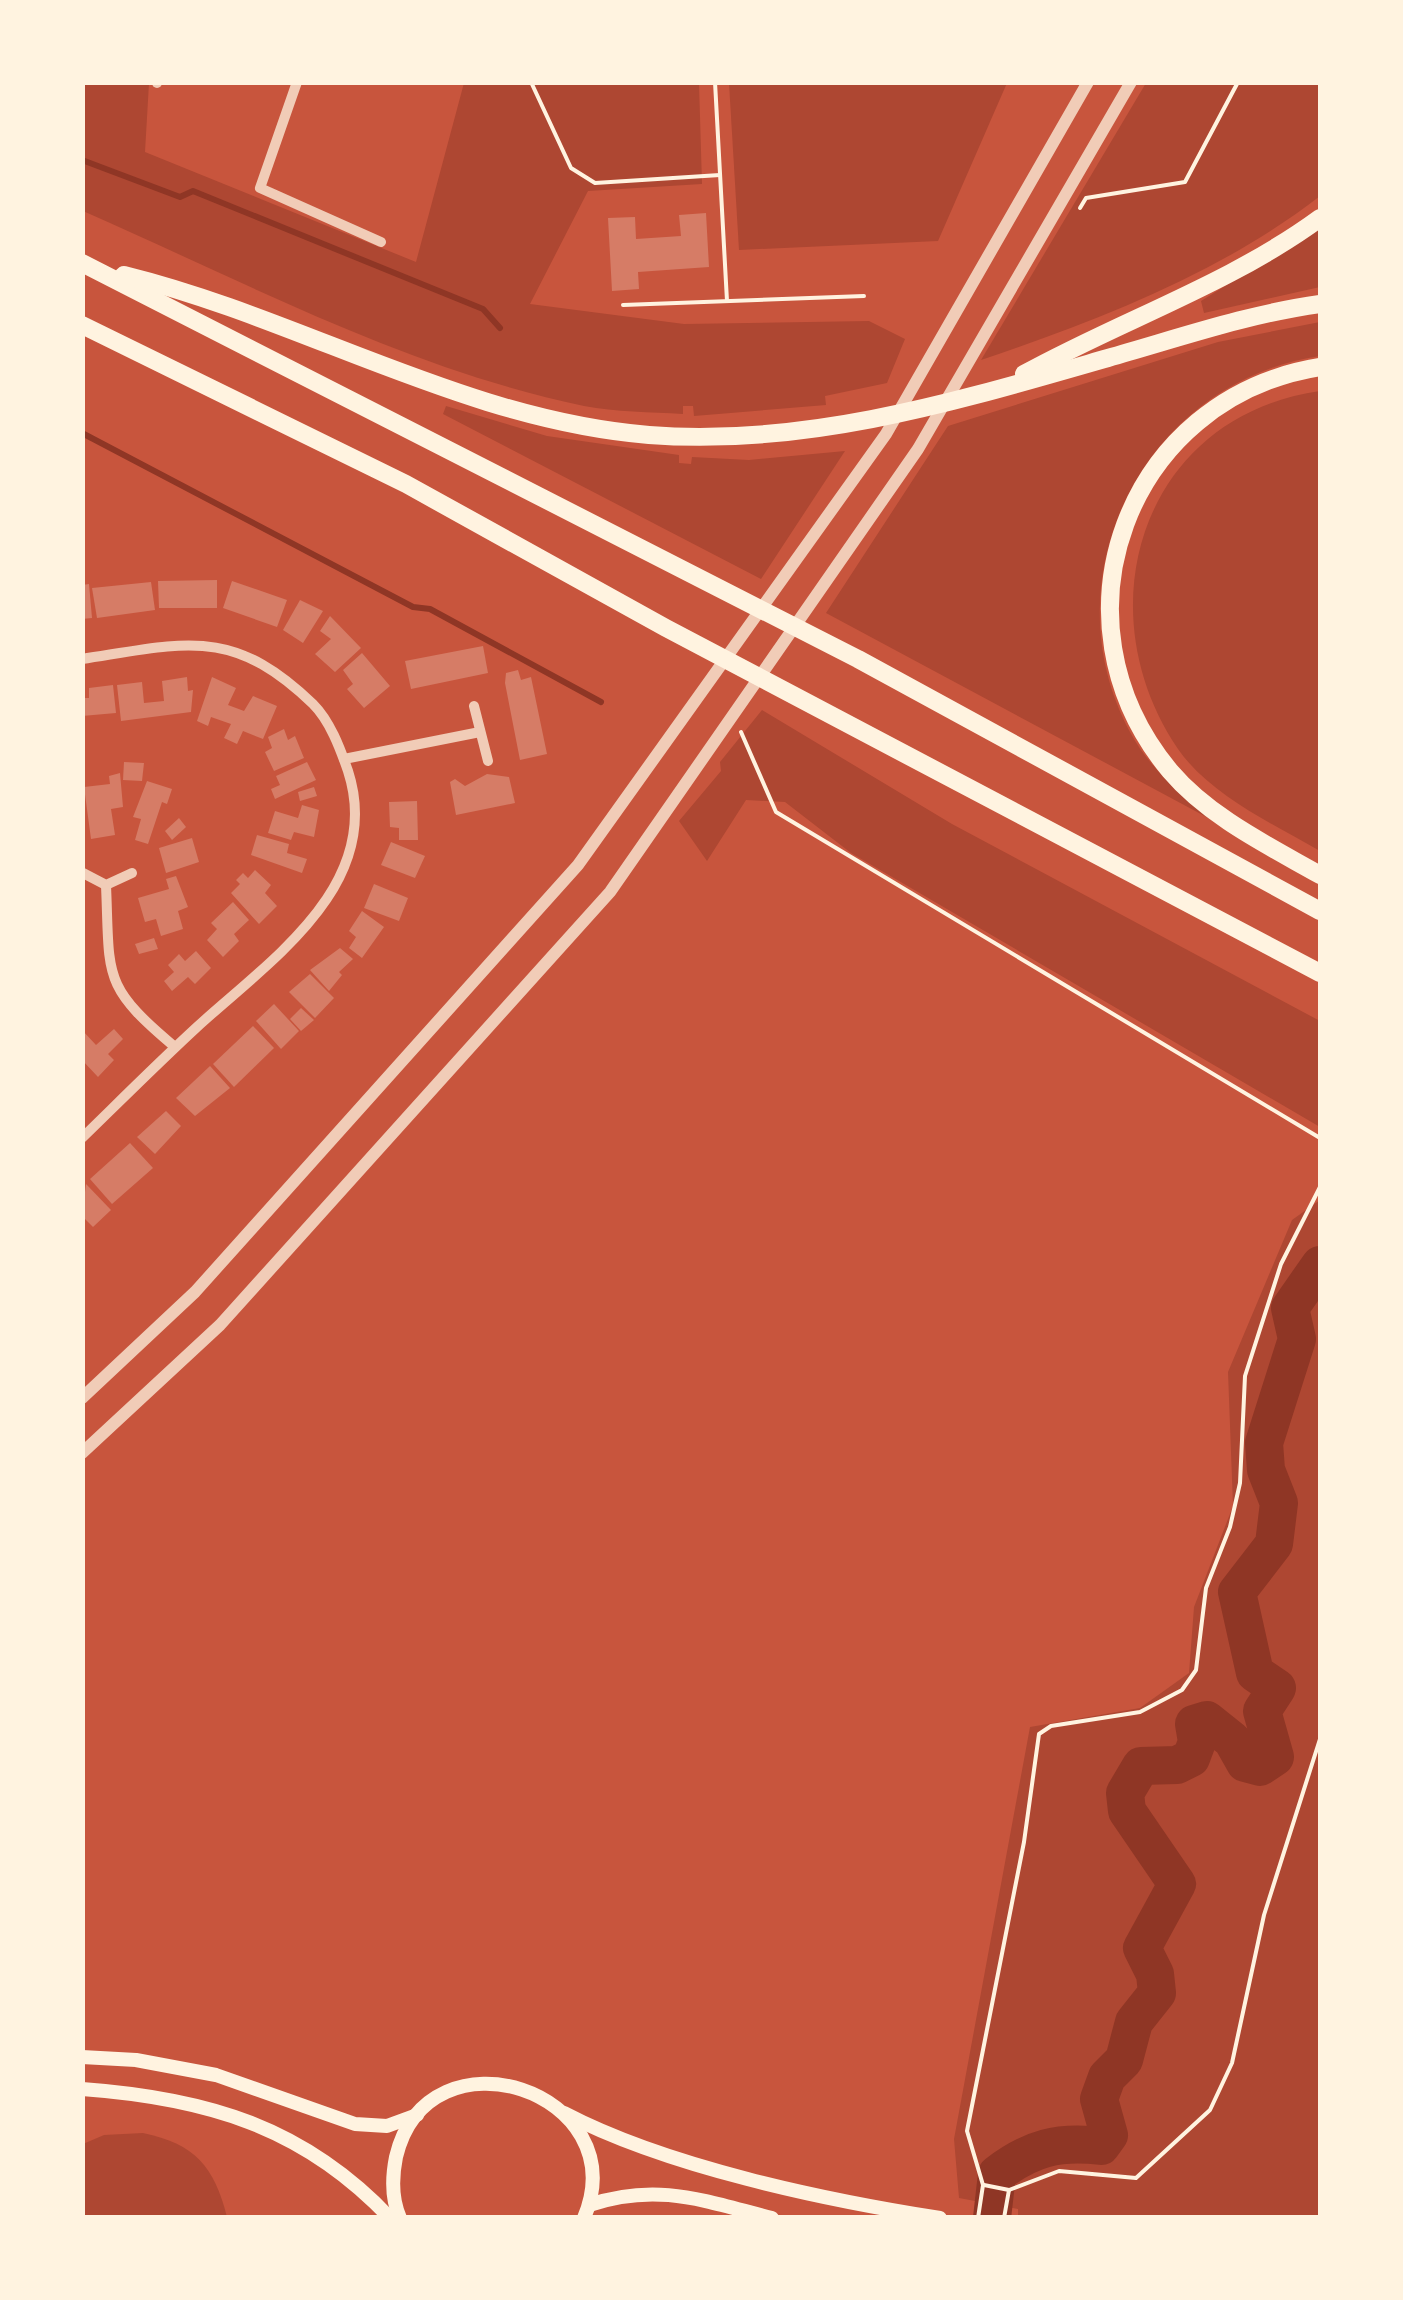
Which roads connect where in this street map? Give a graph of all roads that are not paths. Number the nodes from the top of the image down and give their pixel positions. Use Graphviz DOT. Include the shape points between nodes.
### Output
graph roads {
  1 [pos="297,82"];
  2 [pos="1088,82"];
  3 [pos="1131,82"];
  4 [pos="1320,218"];
  5 [pos="381,242"];
  6 [pos="88,265"];
  7 [pos="1320,304"];
  8 [pos="82,326"];
  9 [pos="1320,367"];
  10 [pos="998,389"];
  11 [pos="82,659"];
  12 [pos="474,706"];
  13 [pos="480,732"];
  14 [pos="344,759"];
  15 [pos="488,761"];
  16 [pos="83,873"];
  17 [pos="132,873"];
  18 [pos="1320,874"];
  19 [pos="106,885"];
  20 [pos="1320,910"];
  21 [pos="1320,973"];
  22 [pos="175,1047"];
  23 [pos="82,1138"];
  24 [pos="82,1398"];
  25 [pos="82,1452"];
  26 [pos="82,2057"];
  27 [pos="82,2089"];
  28 [pos="564,2113"];
  29 [pos="418,2115"];
  30 [pos="586,2211"];
  31 [pos="390,2218"];
  32 [pos="400,2218"];
  33 [pos="772,2218"];
  34 [pos="940,2218"];
  1 -- 5 [label="street" via="260,188"];
  2 -- 24 [label="street" via="886,434 578,865 196,1292"];
  3 -- 25 [label="street" via="918,449 610,892 220,1325"];
  4 -- 10 [label="highway" via="1237,271 1100,332"];
  6 -- 10 [label="highway" via="198,293 476,400 647,435 707,438 845,426"];
  6 -- 20 [label="highway" via="858,659"];
  7 -- 10 [label="highway" via="1180,335"];
  8 -- 21 [label="highway" via="406,484"];
  9 -- 18 [label="highway" via="1237,394 1204,415 1160,461 1120,538 1108,618 1121,683 1170,771 1250,835"];
  11 -- 14 [label="street" via="192,644 233,648 281,674 320,711"];
  12 -- 13 [label="street"];
  13 -- 14 [label="street"];
  13 -- 15 [label="street"];
  14 -- 22 [label="street" via="355,824 335,887 310,924"];
  16 -- 19 [label="street"];
  17 -- 19 [label="street"];
  19 -- 22 [label="street" via="110,976 122,997"];
  22 -- 23 [label="street"];
  26 -- 29 [label="main road" via="216,2075 356,2124 387,2126"];
  27 -- 31 [label="main road" via="204,2104 273,2131 325,2159"];
  28 -- 29 [label="main road" via="538,2093 507,2083 474,2083 443,2094"];
  28 -- 30 [label="main road" via="583,2140 591,2172"];
  28 -- 34 [label="main road" via="611,2136 744,2175 852,2204"];
  29 -- 32 [label="main road" via="400,2143 392,2175"];
  30 -- 33 [label="main road" via="620,2194 655,2191"];
}
